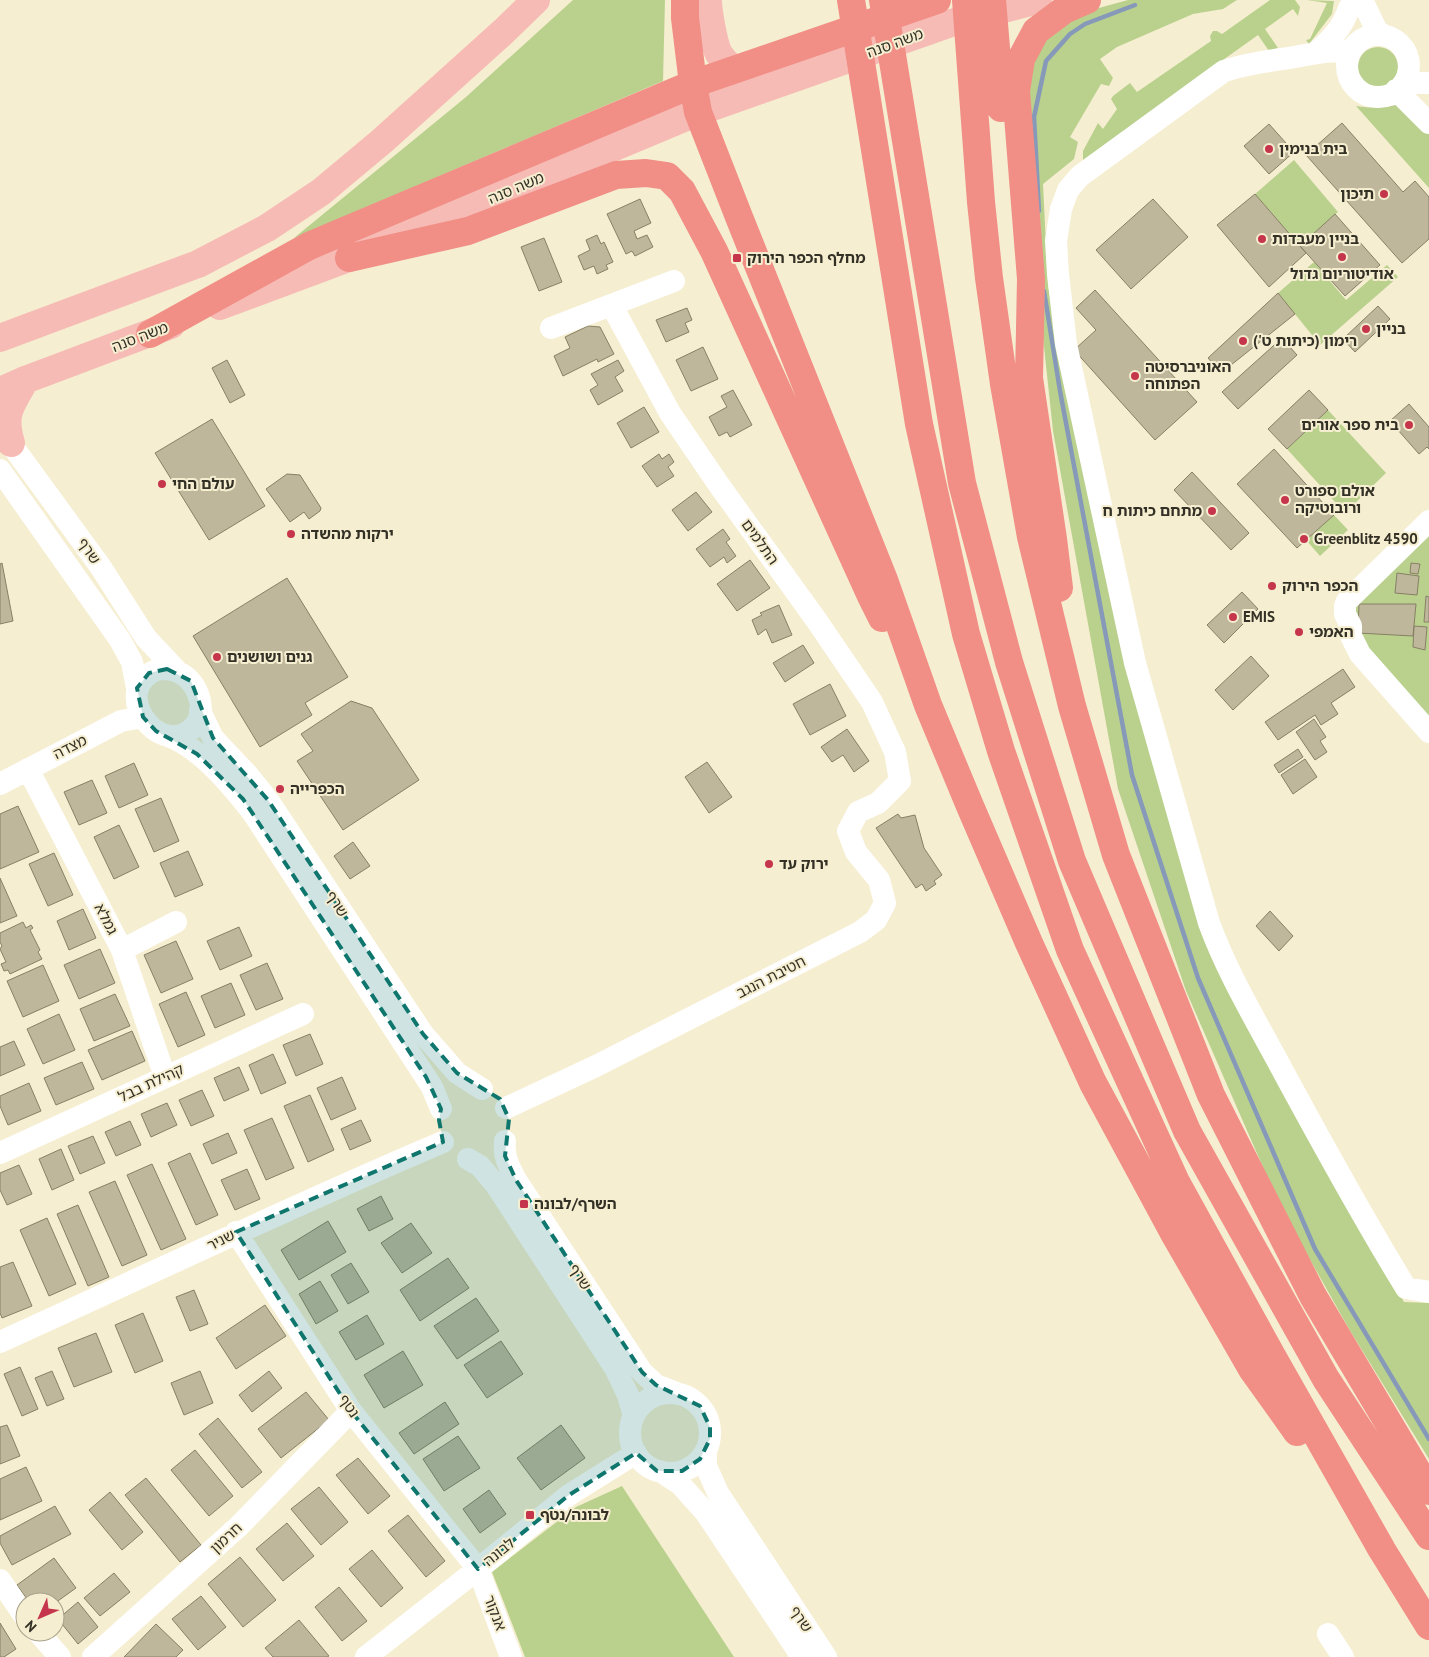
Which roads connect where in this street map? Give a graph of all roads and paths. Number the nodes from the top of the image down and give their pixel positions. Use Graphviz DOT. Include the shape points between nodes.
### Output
graph roads {
  1 [pos="536,0"];
  2 [pos="685,0"];
  3 [pos="708,0"];
  4 [pos="851,0"];
  5 [pos="883,0"];
  6 [pos="936,0"];
  7 [pos="1038,0"];
  8 [pos="1087,0"];
  9 [pos="1353,3"];
  10 [pos="993,6"];
  11 [pos="961,14"];
  12 [pos="1386,36"];
  13 [pos="1352,49"];
  14 [pos="1315,53"];
  15 [pos="1290,58"];
  16 [pos="1408,60"];
  17 [pos="1429,70"];
  18 [pos="734,71"];
  19 [pos="1349,77"];
  20 [pos="786,81"];
  21 [pos="1429,83"];
  22 [pos="693,84"];
  23 [pos="1400,87"];
  24 [pos="698,112"];
  25 [pos="1429,123"];
  26 [pos="349,258"];
  27 [pos="674,281"];
  28 [pos="612,306"];
  29 [pos="551,328"];
  30 [pos="6,334"];
  31 [pos="150,334"];
  32 [pos="1029,378"];
  33 [pos="25,380"];
  34 [pos="0,391"];
  35 [pos="5,436"];
  36 [pos="0,470"];
  37 [pos="1429,521"];
  38 [pos="178,672"];
  39 [pos="137,688"];
  40 [pos="928,705"];
  41 [pos="1072,706"];
  42 [pos="200,711"];
  43 [pos="143,717"];
  44 [pos="1429,732"];
  45 [pos="168,736"];
  46 [pos="28,769"];
  47 [pos="900,780"];
  48 [pos="0,784"];
  49 [pos="176,922"];
  50 [pos="122,950"];
  51 [pos="302,1014"];
  52 [pos="166,1077"];
  53 [pos="482,1089"];
  54 [pos="506,1108"];
  55 [pos="442,1109"];
  56 [pos="505,1141"];
  57 [pos="443,1142"];
  58 [pos="0,1153"];
  59 [pos="468,1159"];
  60 [pos="236,1232"];
  61 [pos="1429,1292"];
  62 [pos="0,1342"];
  63 [pos="680,1394"];
  64 [pos="352,1411"];
  65 [pos="634,1416"];
  66 [pos="706,1450"];
  67 [pos="636,1453"];
  68 [pos="660,1471"];
  69 [pos="1429,1491"];
  70 [pos="1429,1536"];
  71 [pos="1382,1550"];
  72 [pos="478,1569"];
  73 [pos="0,1580"];
  74 [pos="15,1602"];
  75 [pos="1429,1626"];
  76 [pos="1328,1634"];
  77 [pos="47,1642"];
  78 [pos="60,1657"];
  79 [pos="93,1657"];
  80 [pos="366,1657"];
  81 [pos="511,1657"];
  82 [pos="802,1657"];
  83 [pos="826,1657"];
  84 [pos="1343,1657"];
  1 -- 30 [label="main road" via="382,141 320,192 267,228 198,264"];
  2 -- 22 [label="highway"];
  3 -- 18 [label="main road" via="718,53"];
  4 -- 71 [label="highway" via="919,424 966,634 1001,750 1070,950 1176,1182"];
  5 -- 70 [label="highway" via="962,483 1009,662 1072,861 1187,1131 1326,1379"];
  6 -- 18 [label="highway"];
  7 -- 10 [label="main road, משה סנה"];
  8 -- 32 [label="highway" via="1064,10 1036,31 1021,59 1017,75 1031,279"];
  9 -- 12 [label="street" via="1377,31"];
  9 -- 13 [label="street" via="1357,36"];
  9 -- 14 [label="street" via="1335,35"];
  10 -- 11 [label="main road, משה סנה"];
  10 -- 32 [label="highway" via="1012,260"];
  11 -- 20 [label="main road, משה סנה"];
  11 -- 41 [label="highway" via="989,278 1004,384 1032,537"];
  12 -- 13 [label="street" via="1368,37"];
  12 -- 16 [label="street" via="1400,45"];
  13 -- 14 [label="street"];
  13 -- 19 [label="street" via="1347,69"];
  14 -- 15 [label="street"];
  15 -- 19 [label="street" via="1336,66"];
  15 -- 61 [label="street" via="1241,65 1224,71 1080,176 1068,190 1061,209 1056,241 1058,274 1066,344 1135,663 1218,946 1385,1254 1406,1288"];
  16 -- 17 [label="street"];
  16 -- 23 [label="street" via="1408,74"];
  18 -- 20 [label="main road" via="752,82"];
  18 -- 22 [label="highway"];
  19 -- 23 [label="street" via="1362,93 1373,96 1383,97"];
  20 -- 24 [label="main road, משה סנה"];
  21 -- 23 [label="street" via="1410,83"];
  22 -- 24 [label="highway"];
  22 -- 31 [label="highway" via="309,246"];
  23 -- 25 [label="street"];
  24 -- 26 [label="main road, משה סנה"];
  24 -- 40 [label="highway" via="884,580"];
  26 -- 31 [label="main road, משה סנה"];
  26 -- 40 [label="highway" via="468,231 616,174 667,176 682,191 710,244 870,596"];
  27 -- 28 [label="street"];
  28 -- 29 [label="street"];
  28 -- 47 [label="street, התלמים" via="670,413 872,702 895,752"];
  31 -- 33 [label="main road, משה סנה"];
  32 -- 41 [label="highway" via="1053,539"];
  33 -- 34 [label="main road, משה סנה"];
  33 -- 35 [label="main road" via="9,409"];
  35 -- 38 [label="street, שרף" via="95,558 146,638"];
  36 -- 39 [label="street, שרף" via="120,640 132,662"];
  37 -- 44 [label="street" via="1345,606 1351,636 1360,654"];
  38 -- 39 [label="street" via="159,669 149,673"];
  38 -- 42 [label="street" via="197,690"];
  39 -- 43 [label="street" via="138,708"];
  40 -- 71 [label="highway" via="1025,934 1093,1083 1252,1369"];
  41 -- 69 [label="highway" via="1116,855 1211,1095 1313,1296"];
  42 -- 45 [label="street" via="191,728 178,736"];
  42 -- 53 [label="street, שרף" via="214,738 268,800 423,1034 457,1073"];
  43 -- 45 [label="street" via="156,731"];
  43 -- 46 [label="street, מצדה" via="121,721"];
  45 -- 55 [label="street, שרף" via="186,744 213,768 253,813 432,1087"];
  46 -- 48 [label="street, מצדה"];
  46 -- 50 [label="street, גמלא"];
  47 -- 54 [label="street, חטיבת הנגב" via="878,804 858,812 848,831 856,852 879,880 885,903 876,920 860,932"];
  49 -- 50 [label="street"];
  50 -- 52 [label="street, גמלא"];
  51 -- 52 [label="street, קהילת בבל"];
  52 -- 58 [label="street, קהילת בבל"];
  53 -- 54 [label="street" via="500,1099"];
  53 -- 55 [label="street" via="459,1092"];
  54 -- 56 [label="street" via="509,1130"];
  55 -- 57 [label="street" via="439,1126"];
  56 -- 59 [label="street" via="489,1156"];
  56 -- 63 [label="street, שרף" via="507,1165 642,1372 656,1385"];
  57 -- 59 [label="street" via="458,1156"];
  57 -- 60 [label="street, שניר"];
  59 -- 65 [label="street, שרף" via="480,1166 496,1185 614,1368 628,1395"];
  60 -- 62 [label="street, שניר"];
  60 -- 64 [label="street, נטף"];
  63 -- 65 [label="street" via="656,1395 646,1400"];
  63 -- 66 [label="street" via="700,1406 706,1416 710,1439"];
  64 -- 72 [label="street, נטף"];
  64 -- 79 [label="street, חרמון" via="239,1526"];
  65 -- 67 [label="street" via="630,1430"];
  66 -- 68 [label="street" via="696,1463 682,1471"];
  66 -- 83 [label="street, שרף" via="706,1466 718,1493"];
  67 -- 68 [label="street" via="645,1464"];
  67 -- 72 [label="street, לבונה" via="569,1494"];
  68 -- 82 [label="street, שרף" via="680,1484 706,1513"];
  71 -- 75 [label="highway"];
  72 -- 80 [label="street, לבונה"];
  72 -- 81 [label="street, אנקור"];
  73 -- 74 [label="street"];
  76 -- 84 [label="street"];
  77 -- 78 [label="street"];
}
